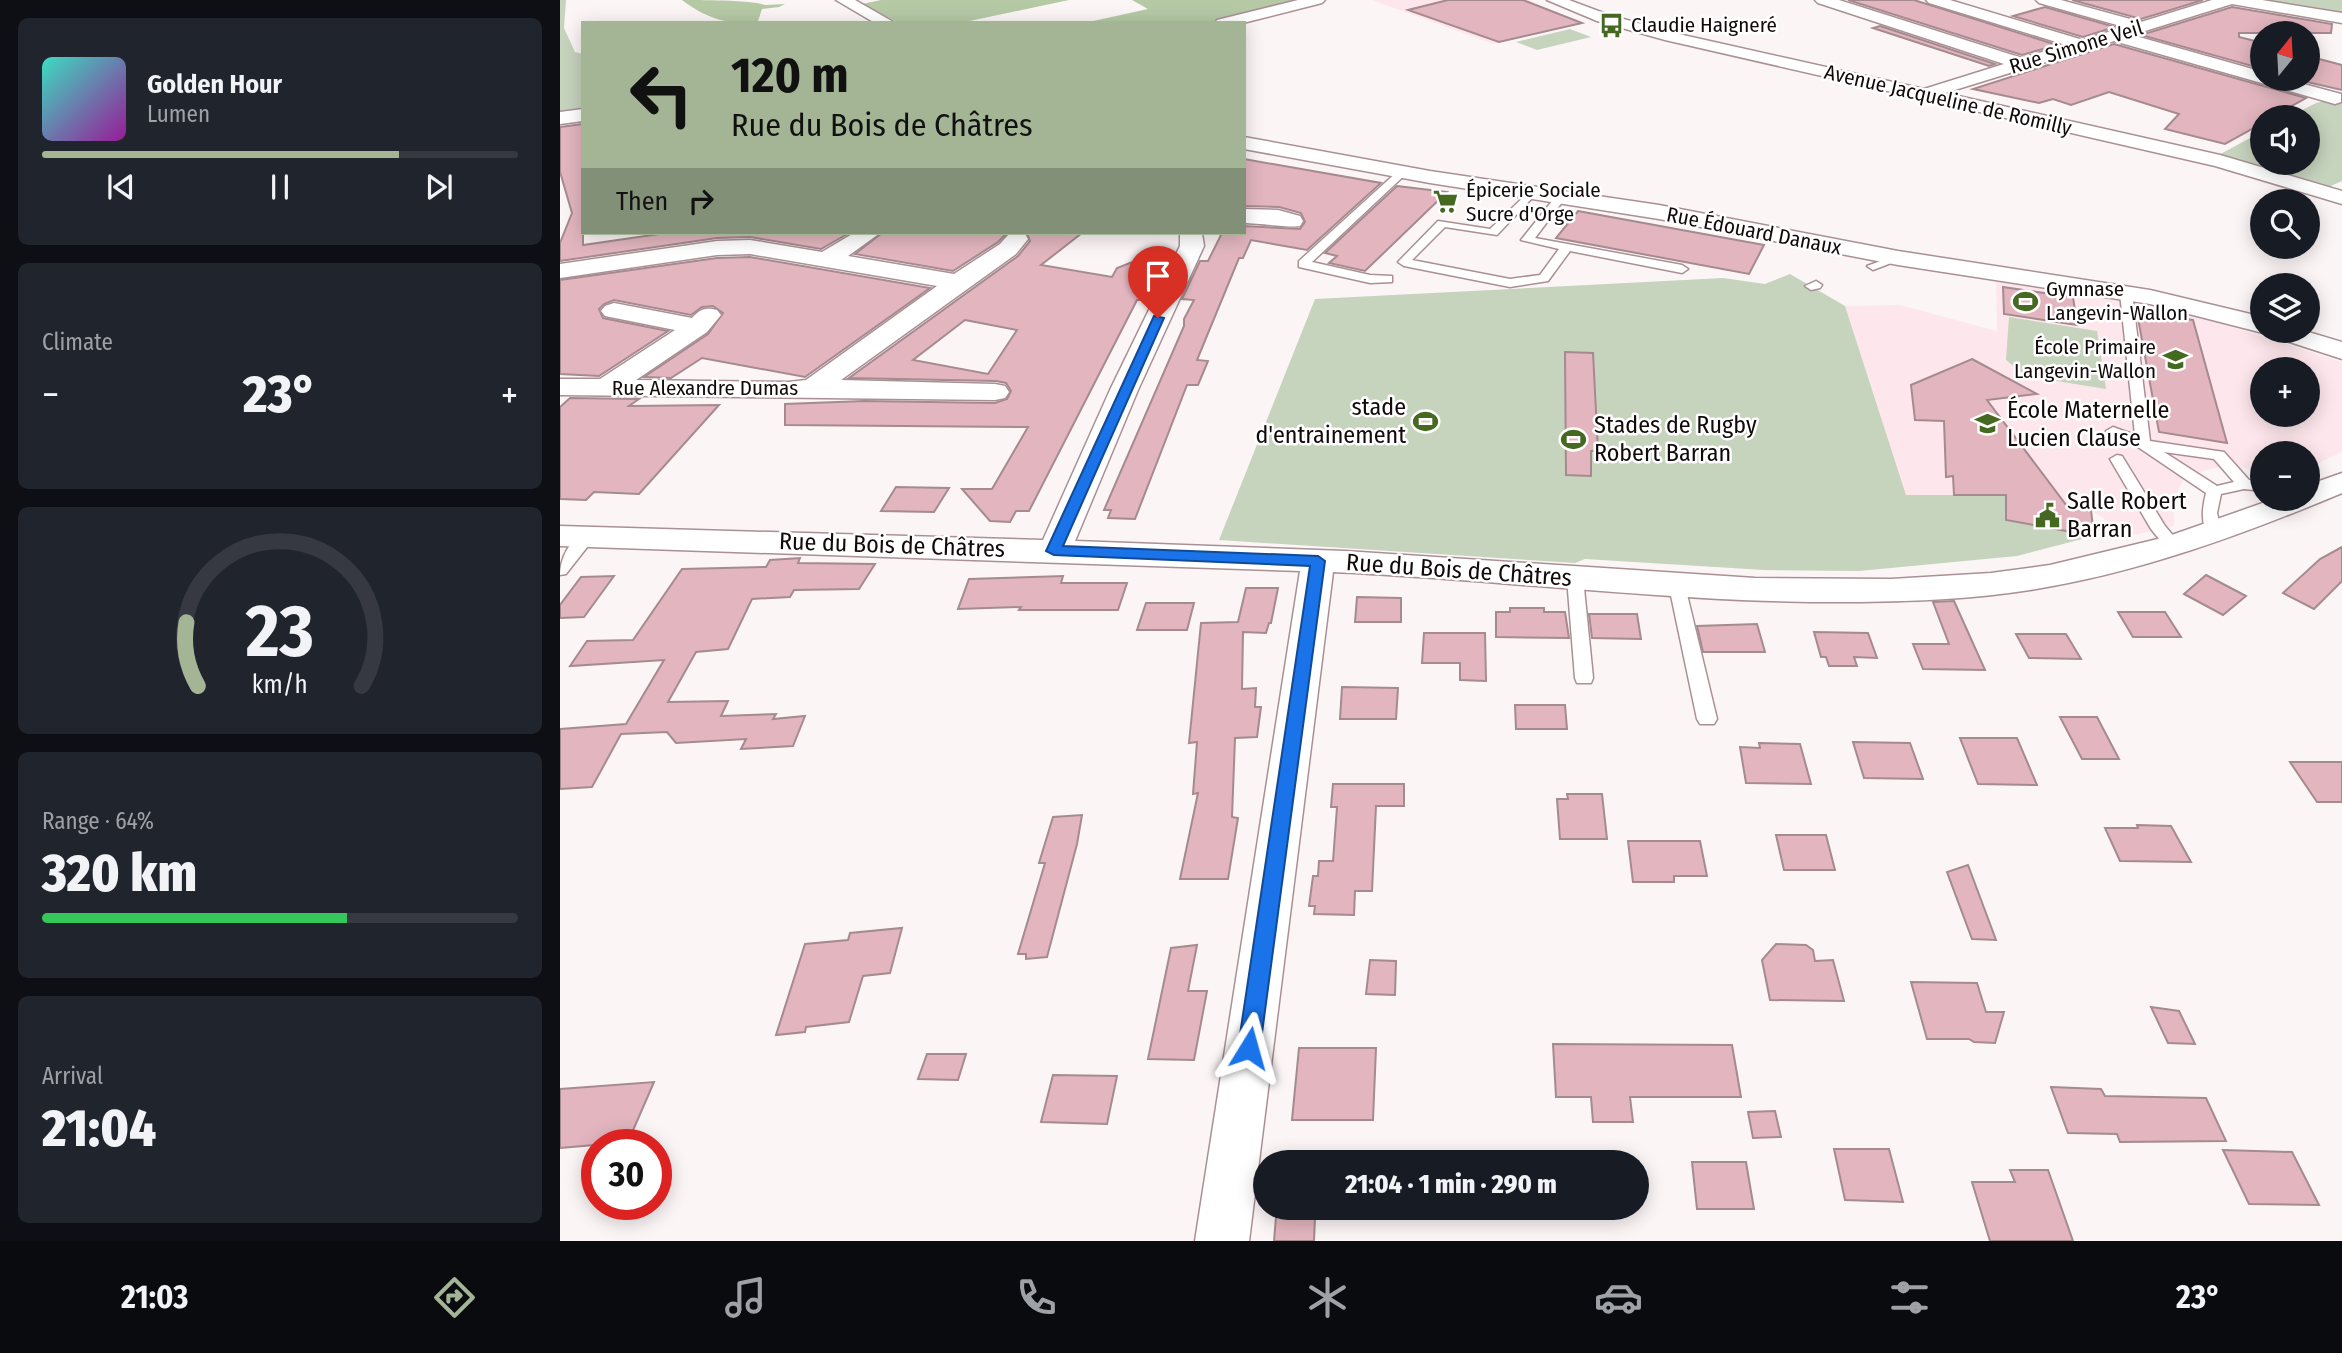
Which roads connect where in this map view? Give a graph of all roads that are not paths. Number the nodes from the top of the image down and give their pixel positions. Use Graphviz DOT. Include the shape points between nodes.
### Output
graph roads {
  1 [pos="844,0"];
  2 [pos="1317,0"];
  3 [pos="1555,0"];
  4 [pos="1823,0"];
  5 [pos="1934,0"];
  6 [pos="2044,0"];
  7 [pos="2228,0"];
  8 [pos="2235,0"];
  9 [pos="2342,18"];
  10 [pos="883,21"];
  11 [pos="1231,21"];
  12 [pos="2141,26"];
  13 [pos="2113,35"];
  14 [pos="2083,45"];
  15 [pos="2022,64"];
  16 [pos="2250,74"];
  17 [pos="2308,91"];
  18 [pos="1925,94"];
  19 [pos="2335,99"];
  20 [pos="581,115"];
  21 [pos="560,118"];
  22 [pos="1246,143"];
  23 [pos="1402,173"];
  24 [pos="1531,193"];
  25 [pos="1560,197"];
  26 [pos="2342,198"];
  27 [pos="1246,216"];
  28 [pos="1292,221"];
  29 [pos="866,235"];
  30 [pos="1191,235"];
  31 [pos="1017,239"];
  32 [pos="1567,247"];
  33 [pos="1898,258"];
  34 [pos="827,259"];
  35 [pos="1404,262"];
  36 [pos="1873,266"];
  37 [pos="1682,269"];
  38 [pos="560,271"];
  39 [pos="1388,279"];
  40 [pos="958,282"];
  41 [pos="1402,282"];
  42 [pos="2126,293"];
  43 [pos="614,310"];
  44 [pos="2250,321"];
  45 [pos="2315,343"];
  46 [pos="2342,352"];
  47 [pos="560,387"];
  48 [pos="605,388"];
  49 [pos="813,388"];
  50 [pos="995,392"];
  51 [pos="2113,431"];
  52 [pos="2143,444"];
  53 [pos="2117,459"];
  54 [pos="2342,482"];
  55 [pos="2244,484"];
  56 [pos="2250,485"];
  57 [pos="2214,491"];
  58 [pos="2320,491"];
  59 [pos="2272,511"];
  60 [pos="2214,534"];
  61 [pos="574,536"];
  62 [pos="2174,546"];
  63 [pos="1054,551"];
  64 [pos="1318,561"];
  65 [pos="560,570"];
  66 [pos="1575,578"];
  67 [pos="1676,586"];
  68 [pos="1584,678"];
  69 [pos="1707,719"];
  70 [pos="1222,1241"];
  1 -- 10 [label="street"];
  2 -- 11 [label="street"];
  3 -- 18 [label="street, Avenue Jacqueline de Romilly" via="1636,28 1821,75"];
  4 -- 15 [label="street"];
  5 -- 14 [label="street"];
  6 -- 12 [label="street"];
  7 -- 12 [label="street, Rue Simone Veil"];
  8 -- 9 [label="street"];
  12 -- 13 [label="street, Rue Simone Veil"];
  13 -- 14 [label="street, Rue Simone Veil"];
  13 -- 16 [label="street"];
  14 -- 15 [label="street, Rue Simone Veil"];
  15 -- 18 [label="street, Rue Simone Veil"];
  17 -- 19 [label="street"];
  18 -- 26 [label="street, Avenue Jacqueline de Romilly" via="2220,161"];
  20 -- 21 [label="street"];
  22 -- 23 [label="street, Rue Édouard Danaux"];
  23 -- 24 [label="street, Rue Édouard Danaux"];
  23 -- 39 [label="lane" via="1303,264"];
  24 -- 25 [label="street, Rue Édouard Danaux"];
  24 -- 35 [label="lane" via="1493,233 1442,223"];
  25 -- 32 [label="lane" via="1527,240"];
  25 -- 33 [label="street, Rue Édouard Danaux"];
  27 -- 28 [label="street"];
  29 -- 34 [label="street"];
  30 -- 63 [label="street" via="1192,246"];
  31 -- 40 [label="street, Rue Alexandre Dumas"];
  32 -- 35 [label="lane" via="1544,278 1510,283"];
  32 -- 37 [label="lane"];
  33 -- 36 [label="lane"];
  33 -- 42 [label="street, Rue Édouard Danaux"];
  34 -- 38 [label="street" via="732,247"];
  34 -- 40 [label="street"];
  35 -- 39 [label="lane"];
  39 -- 41 [label="lane"];
  40 -- 49 [label="street, Rue Alexandre Dumas"];
  42 -- 44 [label="street, Rue Édouard Danaux"];
  42 -- 52 [label="lane"];
  43 -- 48 [label="street" via="703,321"];
  45 -- 46 [label="street"];
  47 -- 48 [label="street, Rue Alexandre Dumas"];
  48 -- 49 [label="street, Rue Alexandre Dumas"];
  49 -- 50 [label="street"];
  51 -- 52 [label="lane"];
  52 -- 55 [label="lane" via="2225,456"];
  52 -- 57 [label="lane"];
  53 -- 62 [label="lane"];
  54 -- 58 [label="street"];
  55 -- 56 [label="lane"];
  55 -- 57 [label="lane"];
  57 -- 60 [label="lane" via="2210,502"];
  59 -- 60 [label="street, Rue du Bois de Châtres"];
  60 -- 62 [label="street, Rue du Bois de Châtres"];
  61 -- 63 [label="street, Rue du Bois de Châtres"];
  61 -- 65 [label="lane"];
  62 -- 67 [label="street, Rue du Bois de Châtres" via="2116,563 1993,584 1854,591"];
  63 -- 64 [label="street, Rue du Bois de Châtres"];
  64 -- 66 [label="street, Rue du Bois de Châtres"];
  64 -- 70 [label="street"];
  66 -- 67 [label="street, Rue du Bois de Châtres"];
  66 -- 68 [label="lane"];
  67 -- 69 [label="lane"];
}
